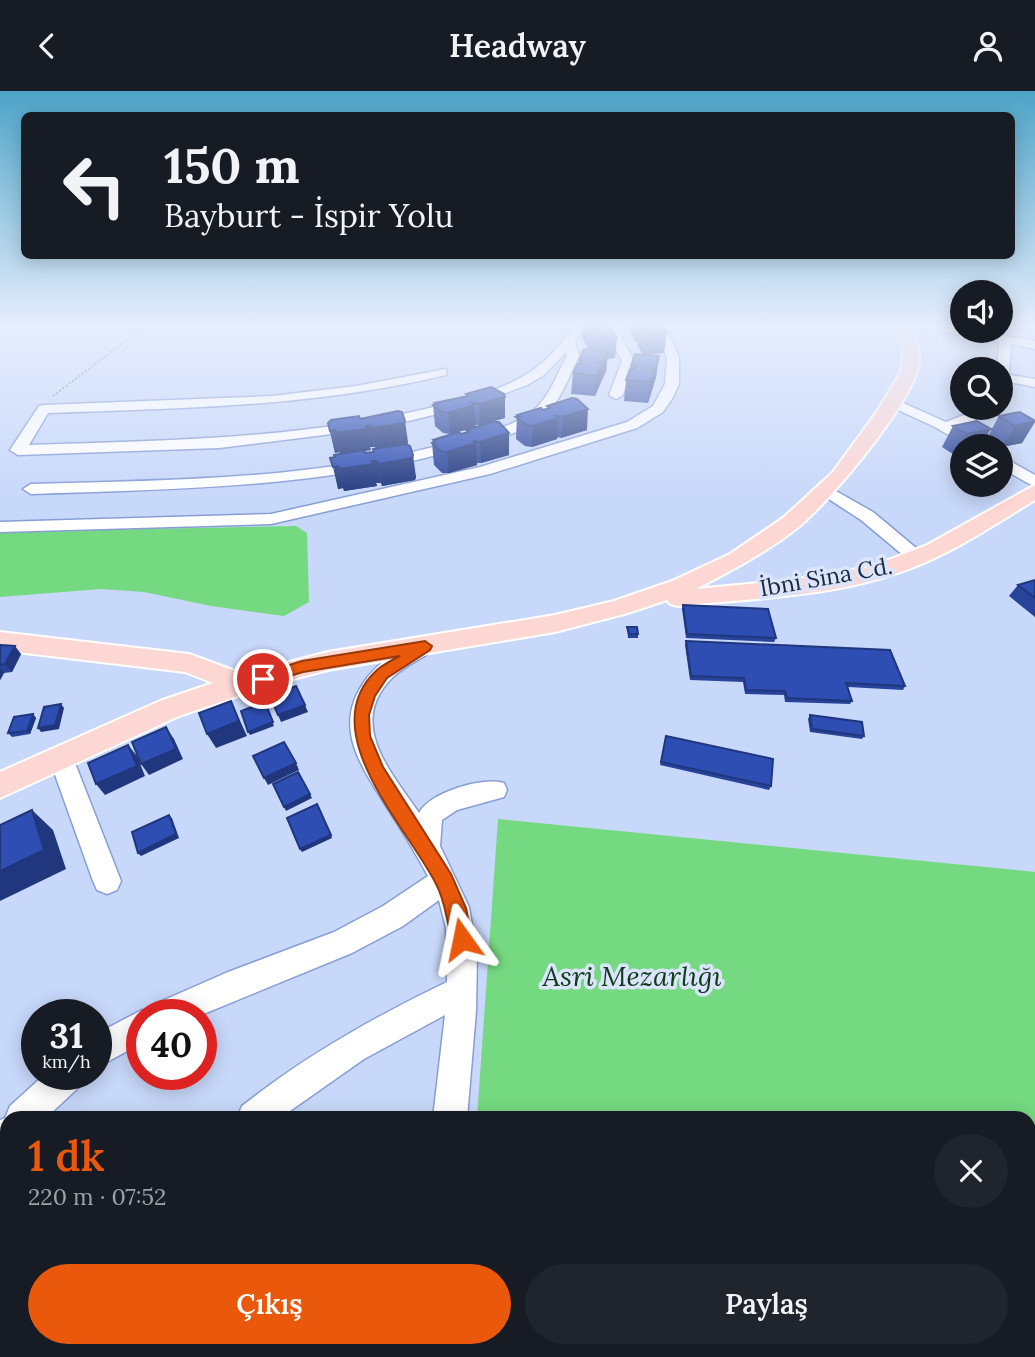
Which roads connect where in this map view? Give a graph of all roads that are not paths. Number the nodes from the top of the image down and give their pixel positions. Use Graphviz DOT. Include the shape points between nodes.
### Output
graph roads {
  1 [pos="389,383"];
  2 [pos="518,383"];
  3 [pos="557,383"];
  4 [pos="620,383"];
  5 [pos="672,383"];
  6 [pos="902,383"];
  7 [pos="616,395"];
  8 [pos="892,403"];
  9 [pos="964,420"];
  10 [pos="946,427"];
  11 [pos="958,434"];
  12 [pos="1013,468"];
  13 [pos="1035,482"];
  14 [pos="31,489"];
  15 [pos="1035,491"];
  16 [pos="827,492"];
  17 [pos="0,527"];
  18 [pos="916,557"];
  19 [pos="641,603"];
  20 [pos="0,641"];
  21 [pos="425,646"];
  22 [pos="243,685"];
  23 [pos="61,758"];
  24 [pos="0,785"];
  25 [pos="495,790"];
  26 [pos="425,848"];
  27 [pos="444,880"];
  28 [pos="107,881"];
  29 [pos="460,992"];
  30 [pos="201,999"];
  31 [pos="52,1090"];
  32 [pos="29,1111"];
  33 [pos="262,1111"];
  34 [pos="451,1111"];
  1 -- 2 [label="street" via="285,399 44,409 18,450 219,444 324,431 436,411"];
  3 -- 14 [label="street" via="540,414 455,447 412,457 290,476"];
  4 -- 7 [label="street"];
  5 -- 17 [label="street" via="658,409 632,425 484,471 271,519"];
  6 -- 8 [label="main road"];
  8 -- 10 [label="street"];
  8 -- 16 [label="main road"];
  9 -- 10 [label="street"];
  10 -- 11 [label="street"];
  12 -- 13 [label="street"];
  15 -- 18 [label="main road, İbni Sina Cd."];
  16 -- 18 [label="street" via="867,516"];
  16 -- 19 [label="main road" via="775,538 736,562"];
  18 -- 19 [label="main road, İbni Sina Cd." via="836,580"];
  19 -- 21 [label="main road"];
  20 -- 22 [label="main road" via="189,663"];
  21 -- 22 [label="main road" via="302,667"];
  21 -- 26 [label="street" via="382,675 361,715 362,736 376,770"];
  22 -- 23 [label="main road" via="183,703"];
  23 -- 24 [label="main road"];
  23 -- 28 [label="street"];
  25 -- 26 [label="street" via="433,810"];
  26 -- 27 [label="street"];
  27 -- 29 [label="street" via="462,939"];
  27 -- 30 [label="street" via="393,916 342,943"];
  29 -- 33 [label="street" via="394,1023"];
  29 -- 34 [label="street"];
  31 -- 32 [label="street"];
}
